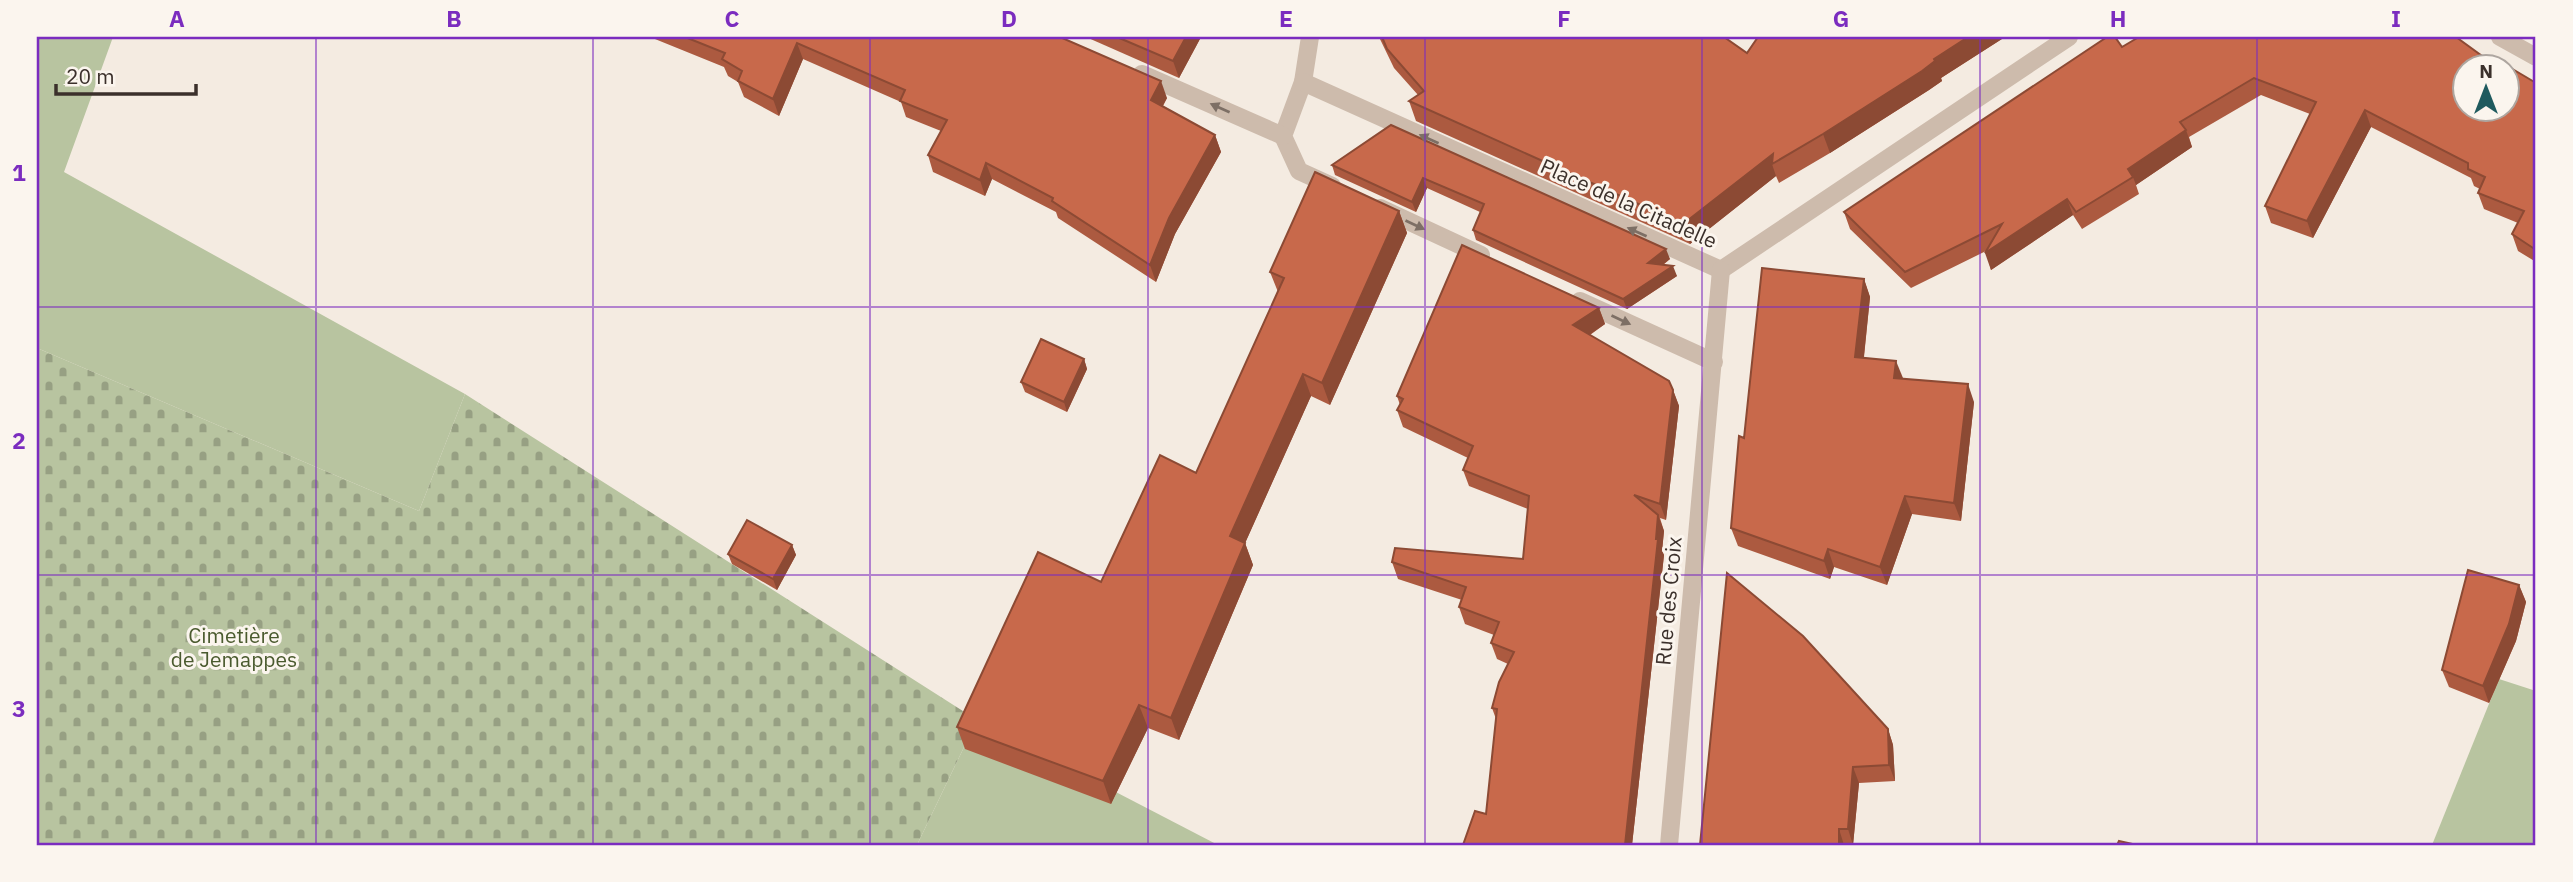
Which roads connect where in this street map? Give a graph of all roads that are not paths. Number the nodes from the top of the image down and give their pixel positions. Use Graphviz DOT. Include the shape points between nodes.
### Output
graph roads {
  1 [pos="1310,37"];
  2 [pos="2069,37"];
  3 [pos="2500,37"];
  4 [pos="2536,57"];
  5 [pos="1120,64"];
  6 [pos="1303,82"];
  7 [pos="1283,136"];
  8 [pos="1502,265"];
  9 [pos="1721,270"];
  10 [pos="1564,293"];
  11 [pos="1714,362"];
  12 [pos="1669,845"];
  1 -- 6 [label="street"];
  2 -- 9 [label="street"];
  3 -- 4 [label="street"];
  7 -- 5 [label="street, one-way"];
  6 -- 7 [label="street"];
  9 -- 6 [label="street, Place de la Citadelle, one-way"];
  7 -- 8 [label="street, one-way" via="1299,171"];
  9 -- 11 [label="street, Place de la Citadelle"];
  10 -- 11 [label="street, one-way"];
  11 -- 12 [label="street, Rue des Croix"];
}
